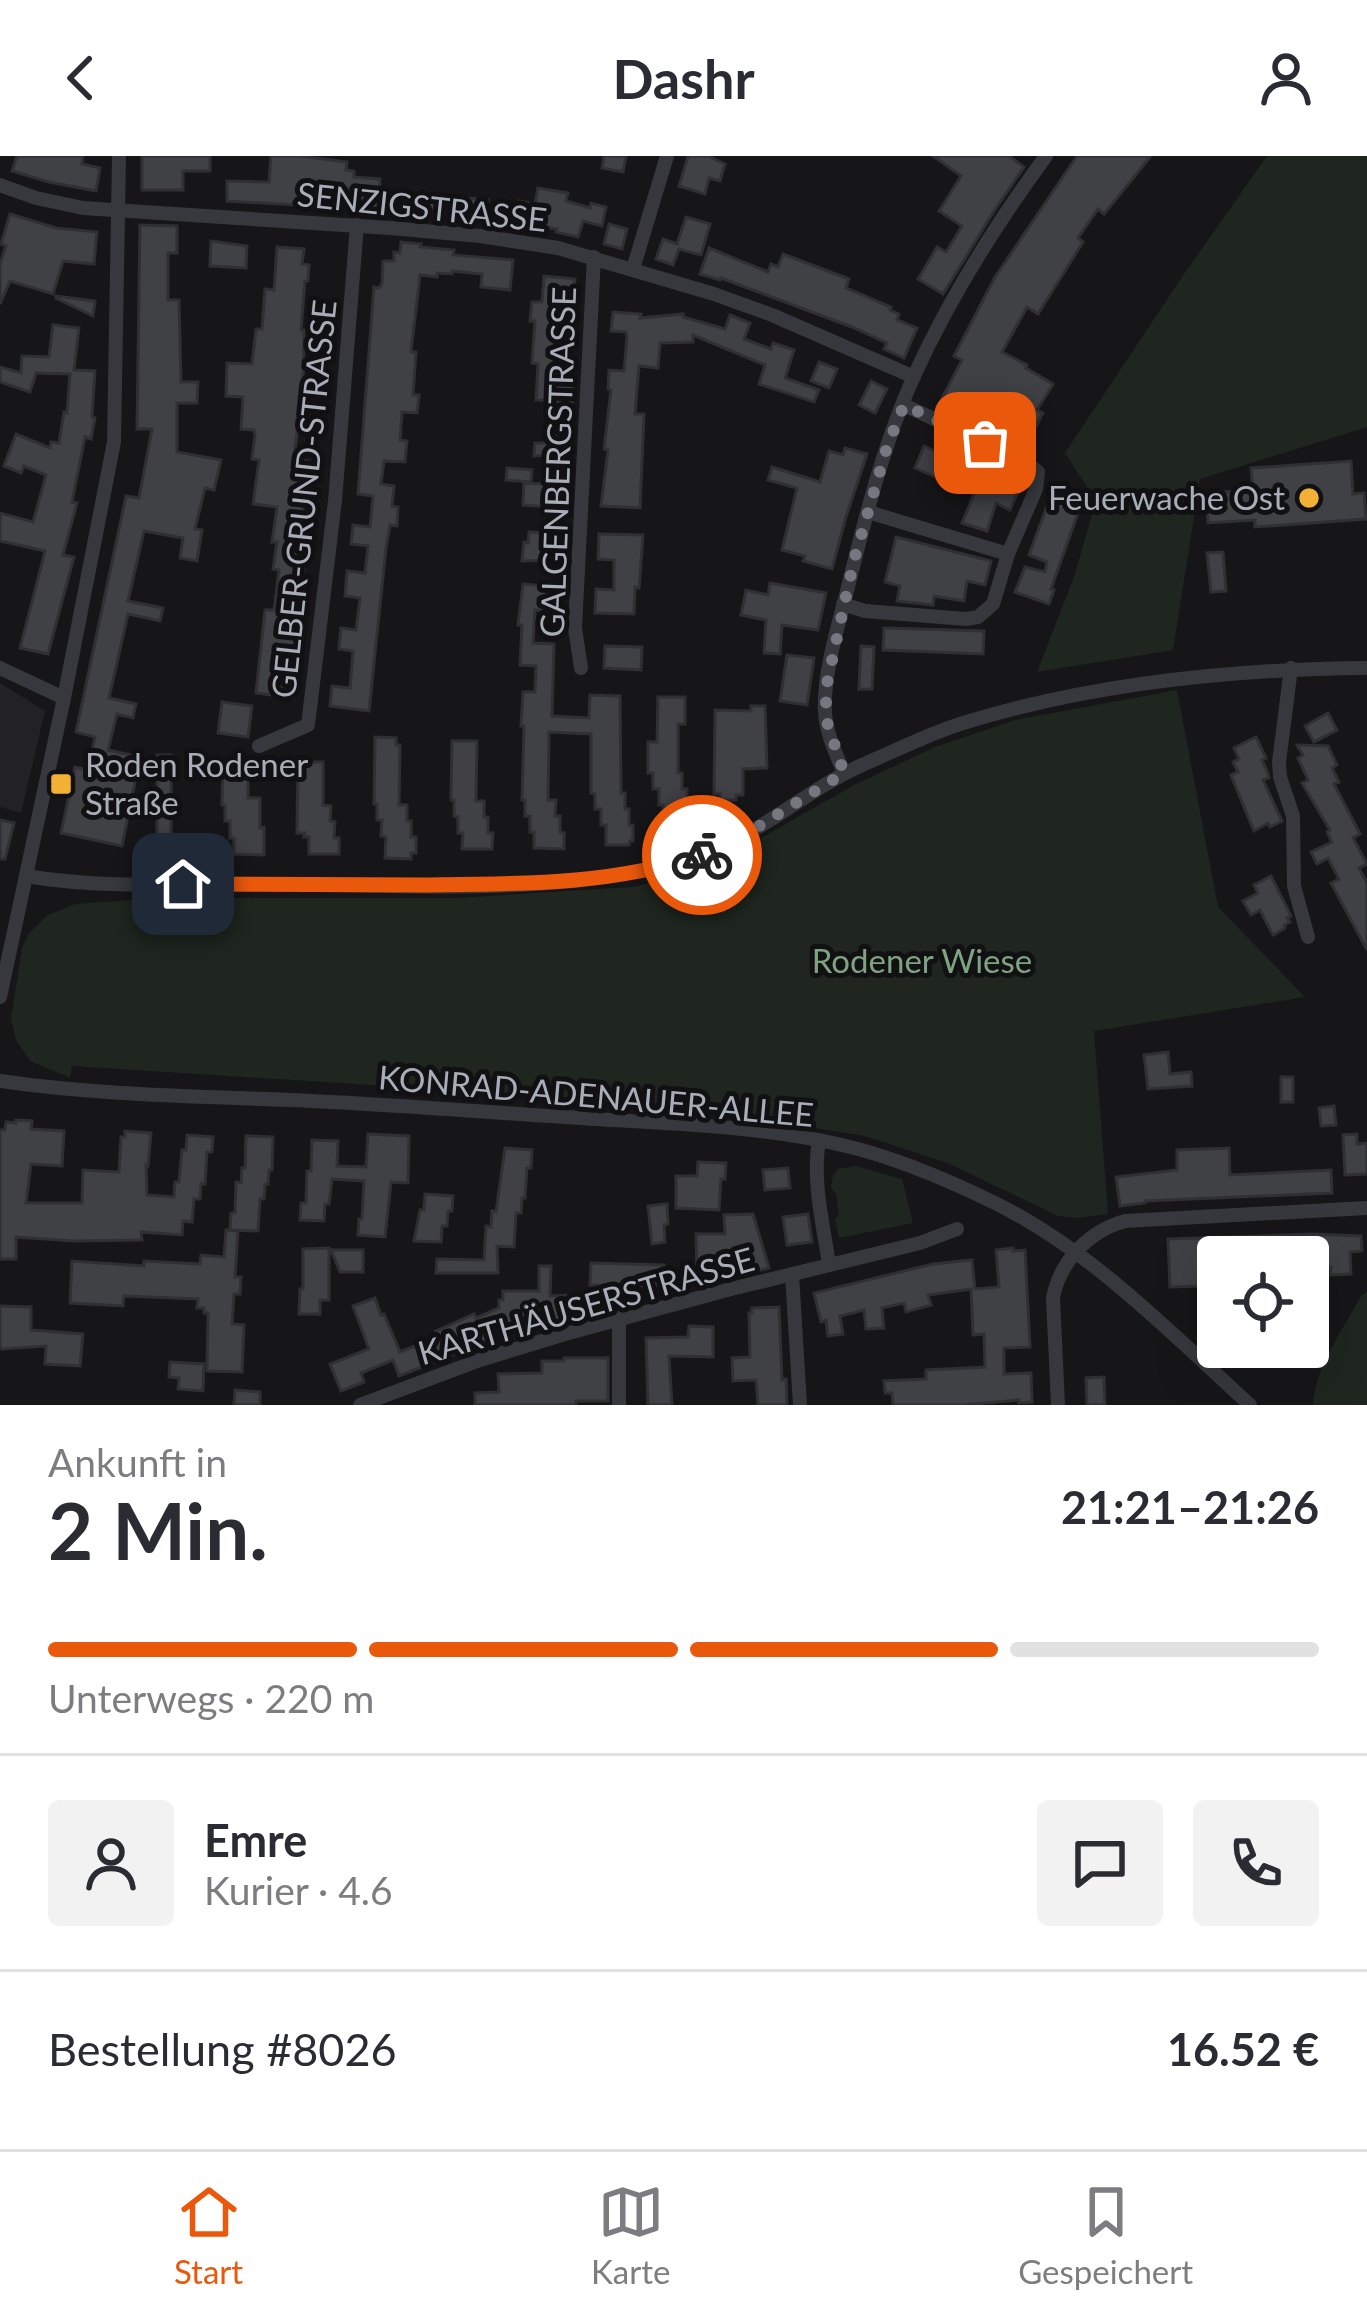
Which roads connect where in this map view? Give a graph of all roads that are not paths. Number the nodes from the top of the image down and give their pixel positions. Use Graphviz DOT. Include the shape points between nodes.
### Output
graph roads {
  1 [pos="119,156"];
  2 [pos="668,156"];
  3 [pos="1046,156"];
  4 [pos="0,185"];
  5 [pos="118,211"];
  6 [pos="357,225"];
  7 [pos="594,257"];
  8 [pos="633,269"];
  9 [pos="914,377"];
  10 [pos="904,405"];
  11 [pos="868,512"];
  12 [pos="1008,554"];
  13 [pos="843,604"];
  14 [pos="0,668"];
  15 [pos="581,668"];
  16 [pos="1291,668"];
  17 [pos="1367,668"];
  18 [pos="64,698"];
  19 [pos="259,746"];
  20 [pos="844,773"];
  21 [pos="26,876"];
  22 [pos="1308,937"];
  23 [pos="0,997"];
  24 [pos="0,1081"];
  25 [pos="818,1140"];
  26 [pos="1367,1208"];
  27 [pos="956,1229"];
  28 [pos="1076,1252"];
  29 [pos="829,1264"];
  30 [pos="792,1274"];
  31 [pos="619,1318"];
  32 [pos="360,1405"];
  33 [pos="619,1405"];
  34 [pos="800,1405"];
  35 [pos="1058,1405"];
  36 [pos="1250,1405"];
  1 -- 5 [label="street"];
  2 -- 8 [label="street"];
  3 -- 9 [label="street"];
  4 -- 5 [label="street, SENZIGSTRASSE" via="60,205"];
  5 -- 6 [label="street, SENZIGSTRASSE"];
  5 -- 18 [label="street" via="114,442"];
  6 -- 7 [label="street, SENZIGSTRASSE" via="521,241"];
  6 -- 19 [label="street, GELBER-GRUND-STRASSE" via="308,724"];
  7 -- 8 [label="street, SENZIGSTRASSE"];
  7 -- 15 [label="street, GALGENBERGSTRASSE" via="575,628"];
  8 -- 9 [label="street, SENZIGSTRASSE" via="772,315"];
  9 -- 10 [label="street"];
  10 -- 11 [label="street"];
  10 -- 12 [label="street" via="1037,472"];
  11 -- 12 [label="street"];
  11 -- 13 [label="street"];
  12 -- 13 [label="street" via="993,604 978,617"];
  13 -- 20 [label="street" via="824,708"];
  14 -- 18 [label="street"];
  16 -- 17 [label="street"];
  16 -- 20 [label="street" via="1050,701 962,724"];
  16 -- 22 [label="street" via="1279,762"];
  18 -- 21 [label="street"];
  20 -- 21 [label="street" via="718,850 593,879 97,884"];
  21 -- 23 [label="street"];
  24 -- 25 [label="street, KONRAD-ADENAUER-ALLEE" via="749,1129"];
  25 -- 28 [label="street, KONRAD-ADENAUER-ALLEE" via="947,1181"];
  25 -- 29 [label="street"];
  26 -- 28 [label="street" via="1126,1221"];
  27 -- 29 [label="street, KARTHÄUSERSTRASSE"];
  28 -- 35 [label="street" via="1053,1298"];
  28 -- 36 [label="street, KONRAD-ADENAUER-ALLEE"];
  29 -- 30 [label="street, KARTHÄUSERSTRASSE"];
  30 -- 31 [label="street, KARTHÄUSERSTRASSE"];
  30 -- 34 [label="street"];
  31 -- 32 [label="street, KARTHÄUSERSTRASSE"];
  31 -- 33 [label="street"];
}
